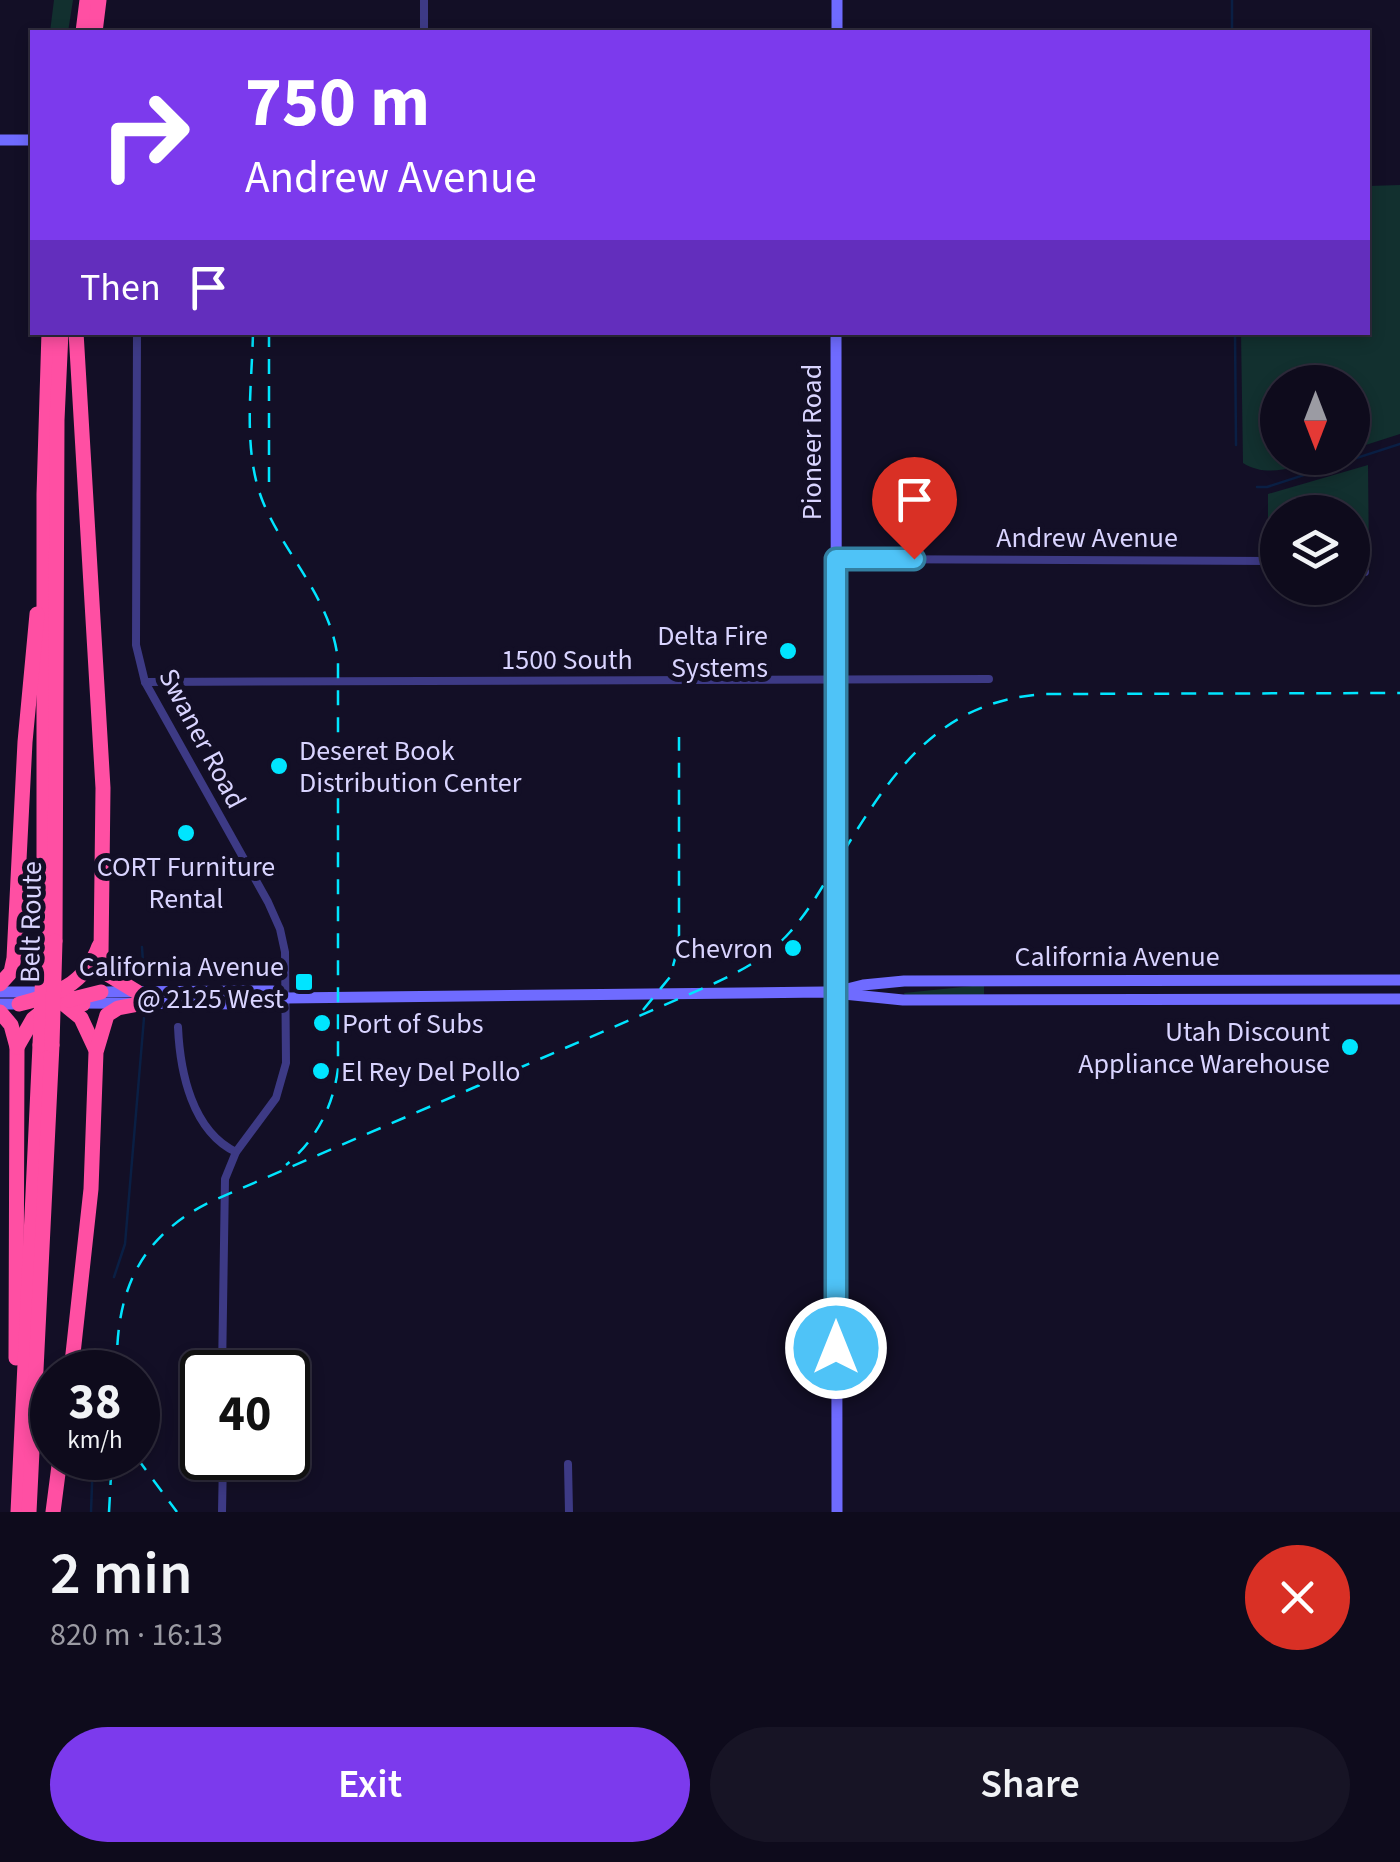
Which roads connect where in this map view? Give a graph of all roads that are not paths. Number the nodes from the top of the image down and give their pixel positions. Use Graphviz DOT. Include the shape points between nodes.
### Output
graph roads {
  1 [pos="87,0"];
  2 [pos="99,0"];
  3 [pos="424,0"];
  4 [pos="837,0"];
  5 [pos="83,30"];
  6 [pos="95,30"];
  7 [pos="424,30"];
  8 [pos="837,30"];
  9 [pos="0,140"];
  10 [pos="30,140"];
  11 [pos="49,335"];
  12 [pos="61,335"];
  13 [pos="76,335"];
  14 [pos="136,335"];
  15 [pos="836,335"];
  16 [pos="44,537"];
  17 [pos="836,559"];
  18 [pos="1260,561"];
  19 [pos="989,679"];
  20 [pos="144,682"];
  21 [pos="836,682"];
  22 [pos="20,887"];
  23 [pos="50,941"];
  24 [pos="100,942"];
  25 [pos="1344,980"];
  26 [pos="1400,980"];
  27 [pos="1004,981"];
  28 [pos="1078,981"];
  29 [pos="1117,981"];
  30 [pos="1235,981"];
  31 [pos="0,984"];
  32 [pos="0,992"];
  33 [pos="101,992"];
  34 [pos="835,992"];
  35 [pos="138,998"];
  36 [pos="286,998"];
  37 [pos="60,999"];
  38 [pos="1344,999"];
  39 [pos="1400,999"];
  40 [pos="1003,1000"];
  41 [pos="1078,1000"];
  42 [pos="1117,1000"];
  43 [pos="1235,1000"];
  44 [pos="0,1004"];
  45 [pos="18,1004"];
  46 [pos="0,1012"];
  47 [pos="178,1028"];
  48 [pos="46,1045"];
  49 [pos="17,1047"];
  50 [pos="96,1052"];
  51 [pos="236,1152"];
  52 [pos="73,1350"];
  53 [pos="222,1350"];
  54 [pos="21,1450"];
  55 [pos="568,1464"];
  56 [pos="57,1480"];
  57 [pos="222,1480"];
  58 [pos="18,1512"];
  59 [pos="30,1512"];
  60 [pos="53,1512"];
  61 [pos="222,1512"];
  62 [pos="568,1512"];
  63 [pos="837,1512"];
  1 -- 5 [label="highway"];
  2 -- 6 [label="highway"];
  3 -- 7 [label="street"];
  4 -- 8 [label="main road"];
  9 -- 10 [label="main road"];
  11 -- 16 [label="highway, Belt Route"];
  12 -- 23 [label="highway, Belt Route"];
  13 -- 24 [label="highway" via="103,788"];
  14 -- 20 [label="street, Swaner Road" via="136,645"];
  15 -- 17 [label="main road, Pioneer Road"];
  16 -- 22 [label="highway"];
  16 -- 23 [label="highway, Belt Route"];
  17 -- 18 [label="street, Andrew Avenue"];
  17 -- 21 [label="main road, Pioneer Road"];
  19 -- 21 [label="street, 1500 South"];
  20 -- 21 [label="street, 1500 South"];
  20 -- 36 [label="street, Swaner Road" via="276,918"];
  21 -- 34 [label="main road, Pioneer Road"];
  22 -- 31 [label="highway" via="12,966"];
  22 -- 37 [label="highway" via="26,953"];
  23 -- 48 [label="highway, Belt Route, bridge"];
  24 -- 35 [label="highway" via="110,975"];
  24 -- 37 [label="highway" via="82,977"];
  25 -- 26 [label="main road, California Avenue"];
  25 -- 30 [label="main road, California Avenue"];
  25 -- 38 [label="main road"];
  27 -- 28 [label="main road, California Avenue"];
  27 -- 34 [label="main road, California Avenue" via="890,981"];
  27 -- 40 [label="main road"];
  28 -- 29 [label="main road, California Avenue"];
  28 -- 41 [label="main road"];
  29 -- 30 [label="main road, California Avenue"];
  29 -- 42 [label="main road"];
  30 -- 43 [label="main road"];
  32 -- 37 [label="main road, California Avenue"];
  33 -- 35 [label="main road, California Avenue"];
  33 -- 37 [label="highway"];
  34 -- 36 [label="main road, California Avenue"];
  34 -- 40 [label="main road, California Avenue" via="888,1000"];
  34 -- 63 [label="main road, Pioneer Road"];
  35 -- 36 [label="main road, California Avenue" via="272,1004"];
  35 -- 37 [label="main road, California Avenue"];
  35 -- 50 [label="highway" via="107,1015"];
  36 -- 51 [label="street, Swaner Road" via="283,1079 267,1114"];
  37 -- 45 [label="highway"];
  37 -- 49 [label="highway" via="33,1019"];
  37 -- 50 [label="highway" via="85,1024"];
  38 -- 39 [label="main road, California Avenue"];
  38 -- 43 [label="main road, California Avenue"];
  40 -- 41 [label="main road, California Avenue"];
  41 -- 42 [label="main road, California Avenue"];
  42 -- 43 [label="main road, California Avenue"];
  44 -- 45 [label="main road"];
  46 -- 49 [label="highway" via="12,1025"];
  47 -- 51 [label="street" via="190,1094 209,1134"];
  48 -- 54 [label="highway, Belt Route"];
  48 -- 59 [label="highway, Belt Route"];
  49 -- 54 [label="highway"];
  50 -- 52 [label="highway" via="91,1189"];
  51 -- 53 [label="street, Swaner Road" via="222,1197"];
  54 -- 58 [label="highway, Belt Route"];
  55 -- 62 [label="street"];
  56 -- 60 [label="highway"];
  57 -- 61 [label="street"];
}
